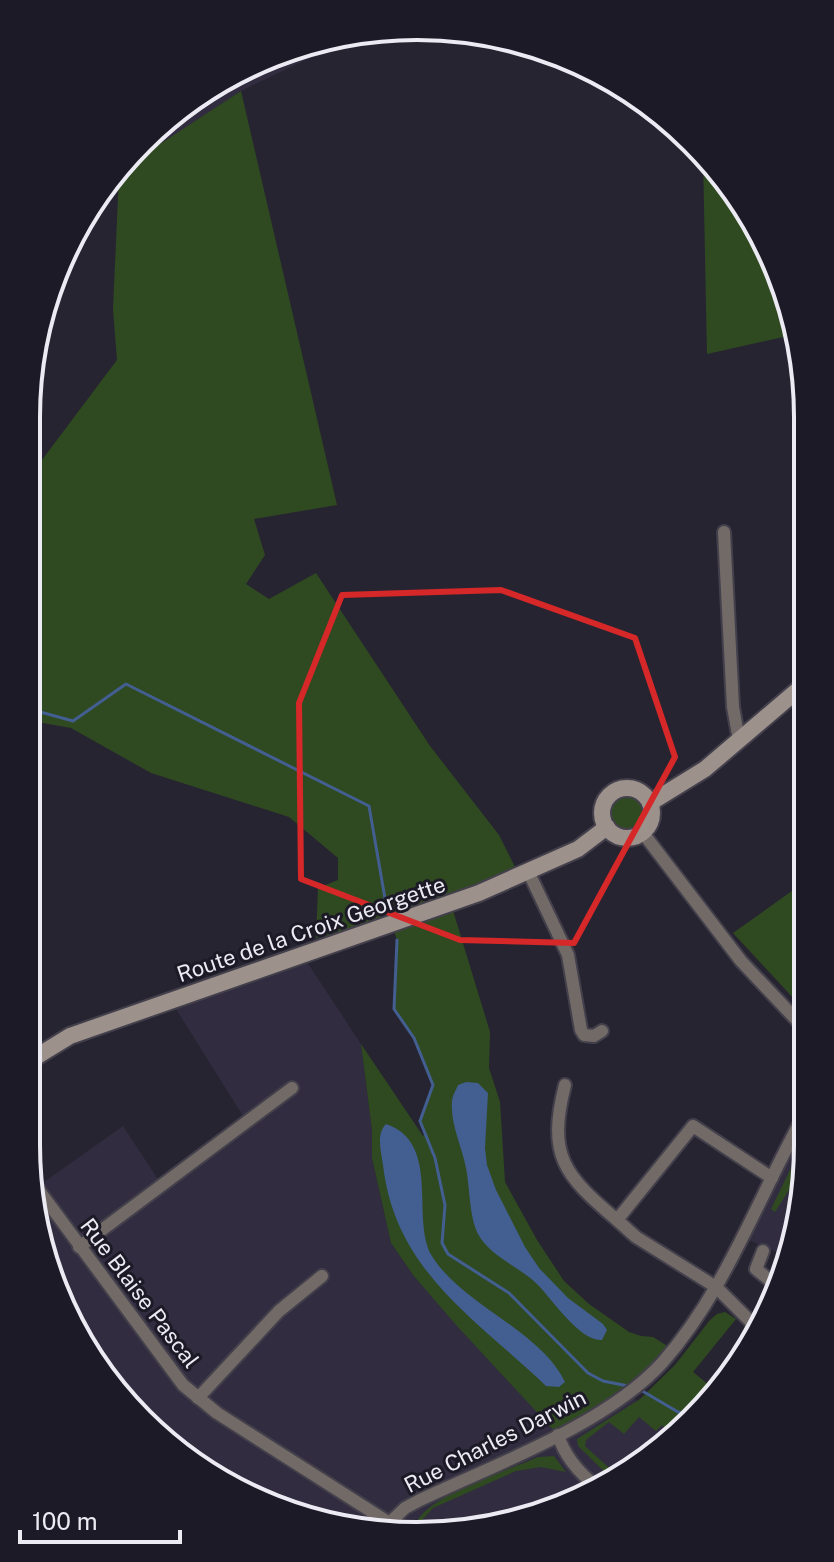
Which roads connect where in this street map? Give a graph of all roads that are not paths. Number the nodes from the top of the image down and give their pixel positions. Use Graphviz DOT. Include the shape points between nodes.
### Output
graph roads {
  1 [pos="724,532"];
  2 [pos="794,693"];
  3 [pos="739,740"];
  4 [pos="650,803"];
  5 [pos="607,827"];
  6 [pos="643,833"];
  7 [pos="528,871"];
  8 [pos="794,1017"];
  9 [pos="602,1031"];
  10 [pos="40,1054"];
  11 [pos="565,1085"];
  12 [pos="292,1088"];
  13 [pos="794,1135"];
  14 [pos="772,1178"];
  15 [pos="44,1197"];
  16 [pos="617,1220"];
  17 [pos="79,1247"];
  18 [pos="763,1251"];
  19 [pos="322,1276"];
  20 [pos="769,1279"];
  21 [pos="716,1287"];
  22 [pos="750,1321"];
  23 [pos="198,1398"];
  24 [pos="558,1435"];
  25 [pos="590,1480"];
  26 [pos="376,1520"];
  27 [pos="392,1521"];
  1 -- 3 [label="street"];
  2 -- 3 [label="street"];
  3 -- 4 [label="street" via="705,769"];
  4 -- 5 [label="street" via="638,791 614,792 603,810"];
  4 -- 6 [label="street" via="651,819"];
  5 -- 6 [label="street" via="619,837"];
  5 -- 7 [label="street, Route de la Croix Georgette" via="578,849"];
  6 -- 8 [label="street" via="741,961"];
  7 -- 9 [label="street" via="568,955 581,1030 590,1036"];
  7 -- 10 [label="street, Route de la Croix Georgette" via="397,923 70,1036"];
  11 -- 16 [label="street" via="557,1141 565,1166 585,1193"];
  12 -- 17 [label="street"];
  13 -- 14 [label="street, Rue Charles Darwin"];
  14 -- 16 [label="street" via="693,1126"];
  14 -- 21 [label="street, Rue Charles Darwin"];
  15 -- 17 [label="street, Rue Blaise Pascal"];
  16 -- 21 [label="street"];
  17 -- 23 [label="street, Rue Blaise Pascal"];
  18 -- 20 [label="street" via="756,1269"];
  19 -- 23 [label="street" via="279,1311"];
  21 -- 22 [label="street"];
  21 -- 24 [label="street, Rue Charles Darwin" via="642,1381"];
  23 -- 26 [label="street, Rue Blaise Pascal"];
  24 -- 25 [label="street" via="574,1465"];
  24 -- 27 [label="street, Rue Charles Darwin" via="420,1500"];
}
